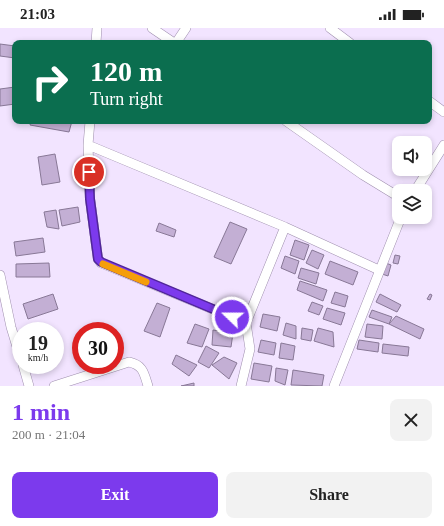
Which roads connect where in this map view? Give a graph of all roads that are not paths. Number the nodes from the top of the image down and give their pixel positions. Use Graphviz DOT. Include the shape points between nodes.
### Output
graph roads {
  1 [pos="97,28"];
  2 [pos="152,28"];
  3 [pos="186,28"];
  4 [pos="330,28"];
  5 [pos="96,40"];
  6 [pos="170,40"];
  7 [pos="177,40"];
  8 [pos="346,40"];
  9 [pos="432,103"];
  10 [pos="444,112"];
  11 [pos="90,124"];
  12 [pos="290,124"];
  13 [pos="88,145"];
  14 [pos="444,145"];
  15 [pos="419,184"];
  16 [pos="392,193"];
  17 [pos="398,224"];
  18 [pos="285,227"];
  19 [pos="379,270"];
  20 [pos="0,275"];
  21 [pos="2,295"];
  22 [pos="246,323"];
  23 [pos="12,329"];
  24 [pos="26,374"];
  25 [pos="29,386"];
  26 [pos="54,386"];
  27 [pos="148,386"];
  28 [pos="241,386"];
  29 [pos="334,386"];
  1 -- 5 [label="street"];
  2 -- 6 [label="street"];
  3 -- 7 [label="street"];
  4 -- 8 [label="street"];
  9 -- 10 [label="street"];
  11 -- 13 [label="street"];
  12 -- 16 [label="street" via="362,175"];
  13 -- 18 [label="street"];
  13 -- 22 [label="street" via="90,199 98,259"];
  14 -- 15 [label="street"];
  17 -- 19 [label="street"];
  18 -- 19 [label="street"];
  18 -- 22 [label="street"];
  19 -- 29 [label="street"];
  20 -- 21 [label="street"];
  21 -- 23 [label="street"];
  22 -- 28 [label="street" via="250,349"];
  24 -- 25 [label="street"];
  26 -- 27 [label="street" via="129,362 143,369"];
}
